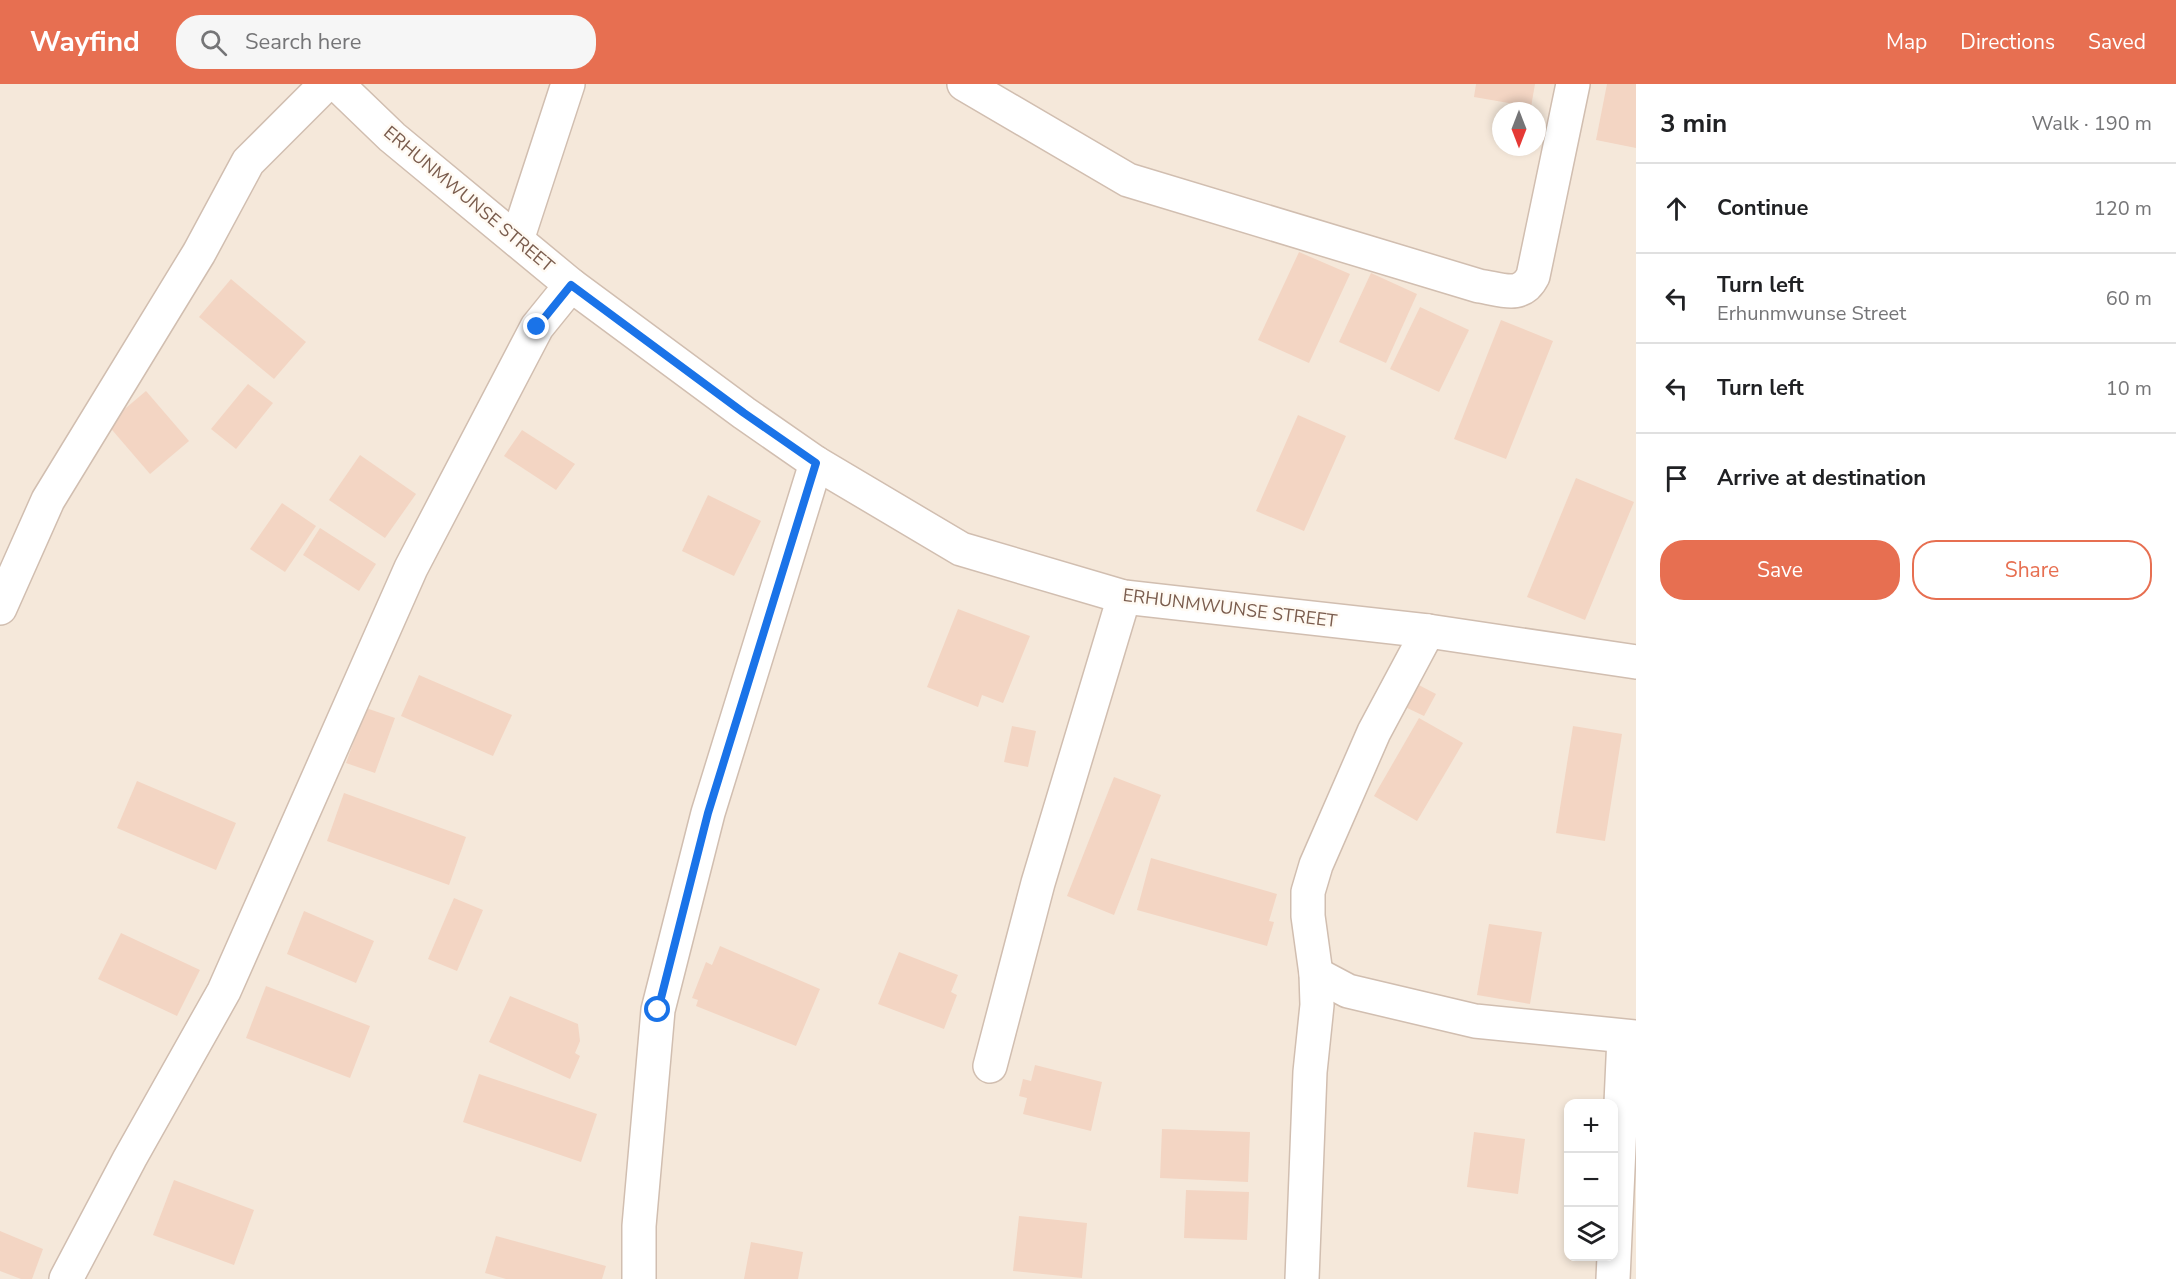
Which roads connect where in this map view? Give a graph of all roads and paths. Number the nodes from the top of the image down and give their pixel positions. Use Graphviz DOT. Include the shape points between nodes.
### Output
graph roads {
  1 [pos="326,84"];
  2 [pos="337,84"];
  3 [pos="568,84"];
  4 [pos="964,84"];
  5 [pos="1573,84"];
  6 [pos="517,240"];
  7 [pos="571,285"];
  8 [pos="816,463"];
  9 [pos="1124,597"];
  10 [pos="0,608"];
  11 [pos="1428,631"];
  12 [pos="1636,662"];
  13 [pos="1316,974"];
  14 [pos="1630,1037"];
  15 [pos="990,1066"];
  16 [pos="66,1279"];
  17 [pos="639,1279"];
  18 [pos="1302,1279"];
  19 [pos="1613,1279"];
  1 -- 10 [label="street" via="248,162 199,253 48,500"];
  2 -- 6 [label="street, ERHUNMWUNSE STREET" via="392,137"];
  3 -- 6 [label="street"];
  4 -- 5 [label="street" via="1128,180 1479,286 1513,292 1528,286 1533,276"];
  6 -- 7 [label="street, ERHUNMWUNSE STREET"];
  7 -- 8 [label="street, ERHUNMWUNSE STREET"];
  7 -- 16 [label="street" via="537,327 411,568 224,991"];
  8 -- 9 [label="street, ERHUNMWUNSE STREET" via="961,549"];
  8 -- 17 [label="street" via="708,813 658,1010 639,1226"];
  9 -- 11 [label="street, ERHUNMWUNSE STREET"];
  9 -- 15 [label="street" via="1038,883"];
  11 -- 12 [label="street, ERHUNMWUNSE STREET"];
  11 -- 13 [label="street" via="1374,732 1316,865 1308,892"];
  13 -- 14 [label="street" via="1348,991 1474,1021"];
  13 -- 18 [label="street"];
  14 -- 19 [label="street"];
}
